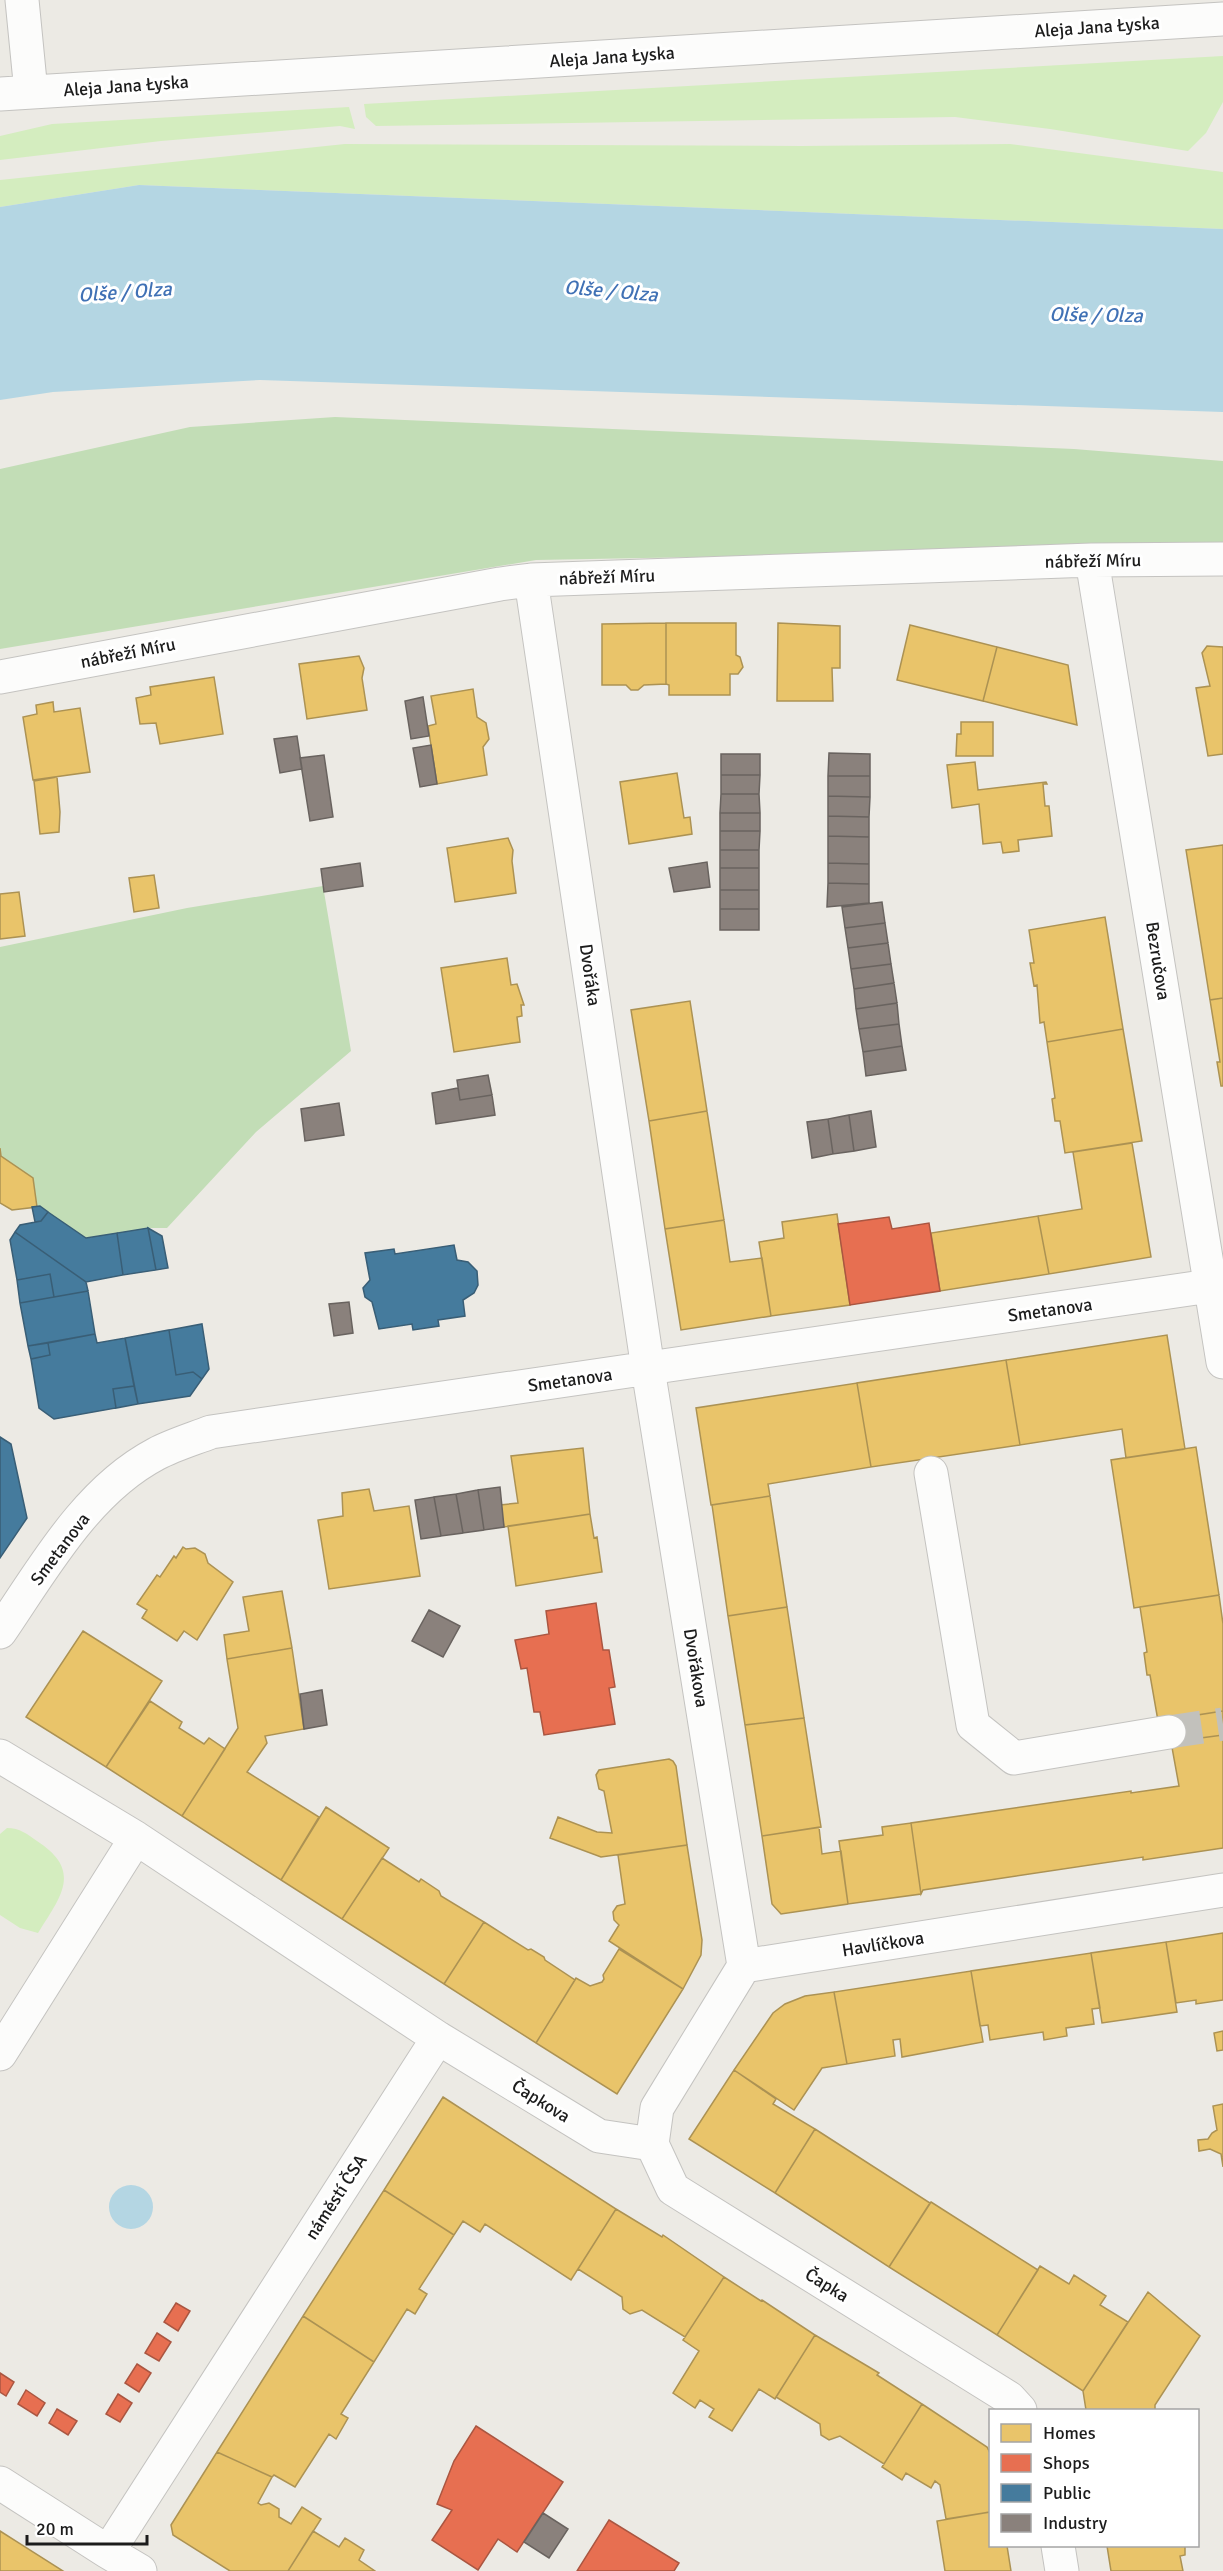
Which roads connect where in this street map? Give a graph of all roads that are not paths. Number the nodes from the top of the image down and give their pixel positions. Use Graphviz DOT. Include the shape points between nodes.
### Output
graph roads {
  1 [pos="22,0"];
  2 [pos="1223,19"];
  3 [pos="15,93"];
  4 [pos="1223,559"];
  5 [pos="1092,560"];
  6 [pos="531,580"];
  7 [pos="0,677"];
  8 [pos="1217,1285"];
  9 [pos="1223,1362"];
  10 [pos="648,1370"];
  11 [pos="931,1473"];
  12 [pos="0,1632"];
  13 [pos="1169,1732"];
  14 [pos="1,1756"];
  15 [pos="136,1838"];
  16 [pos="1223,1890"];
  17 [pos="744,1966"];
  18 [pos="438,2038"];
  19 [pos="0,2054"];
  20 [pos="652,2144"];
  21 [pos="1019,2409"];
  22 [pos="0,2483"];
  23 [pos="1058,2547"];
  24 [pos="108,2552"];
  25 [pos="140,2571"];
  26 [pos="1062,2571"];
  1 -- 3 [label="street"];
  2 -- 3 [label="street, Aleja Jana Łyska"];
  4 -- 5 [label="street, nábřeží Míru"];
  5 -- 6 [label="street, nábřeží Míru"];
  5 -- 8 [label="street, Bezručova"];
  6 -- 7 [label="street, nábřeží Míru"];
  6 -- 10 [label="street, Dvořáka"];
  8 -- 9 [label="street, Bezručova"];
  8 -- 10 [label="street, Smetanova"];
  10 -- 12 [label="street, Smetanova" via="211,1432 156,1454 122,1478 75,1523"];
  10 -- 17 [label="street, Dvořákova"];
  11 -- 13 [label="street" via="973,1725 1014,1758"];
  14 -- 15 [label="street"];
  15 -- 18 [label="street"];
  15 -- 19 [label="street"];
  16 -- 17 [label="street, Havlíčkova"];
  17 -- 20 [label="street" via="657,2108"];
  18 -- 20 [label="street, Čapkova" via="599,2136"];
  18 -- 24 [label="street, náměstí ČSA"];
  20 -- 21 [label="street, Čapka" via="673,2189 1009,2398"];
  22 -- 24 [label="street"];
  23 -- 26 [label="street"];
  24 -- 25 [label="street"];
}
